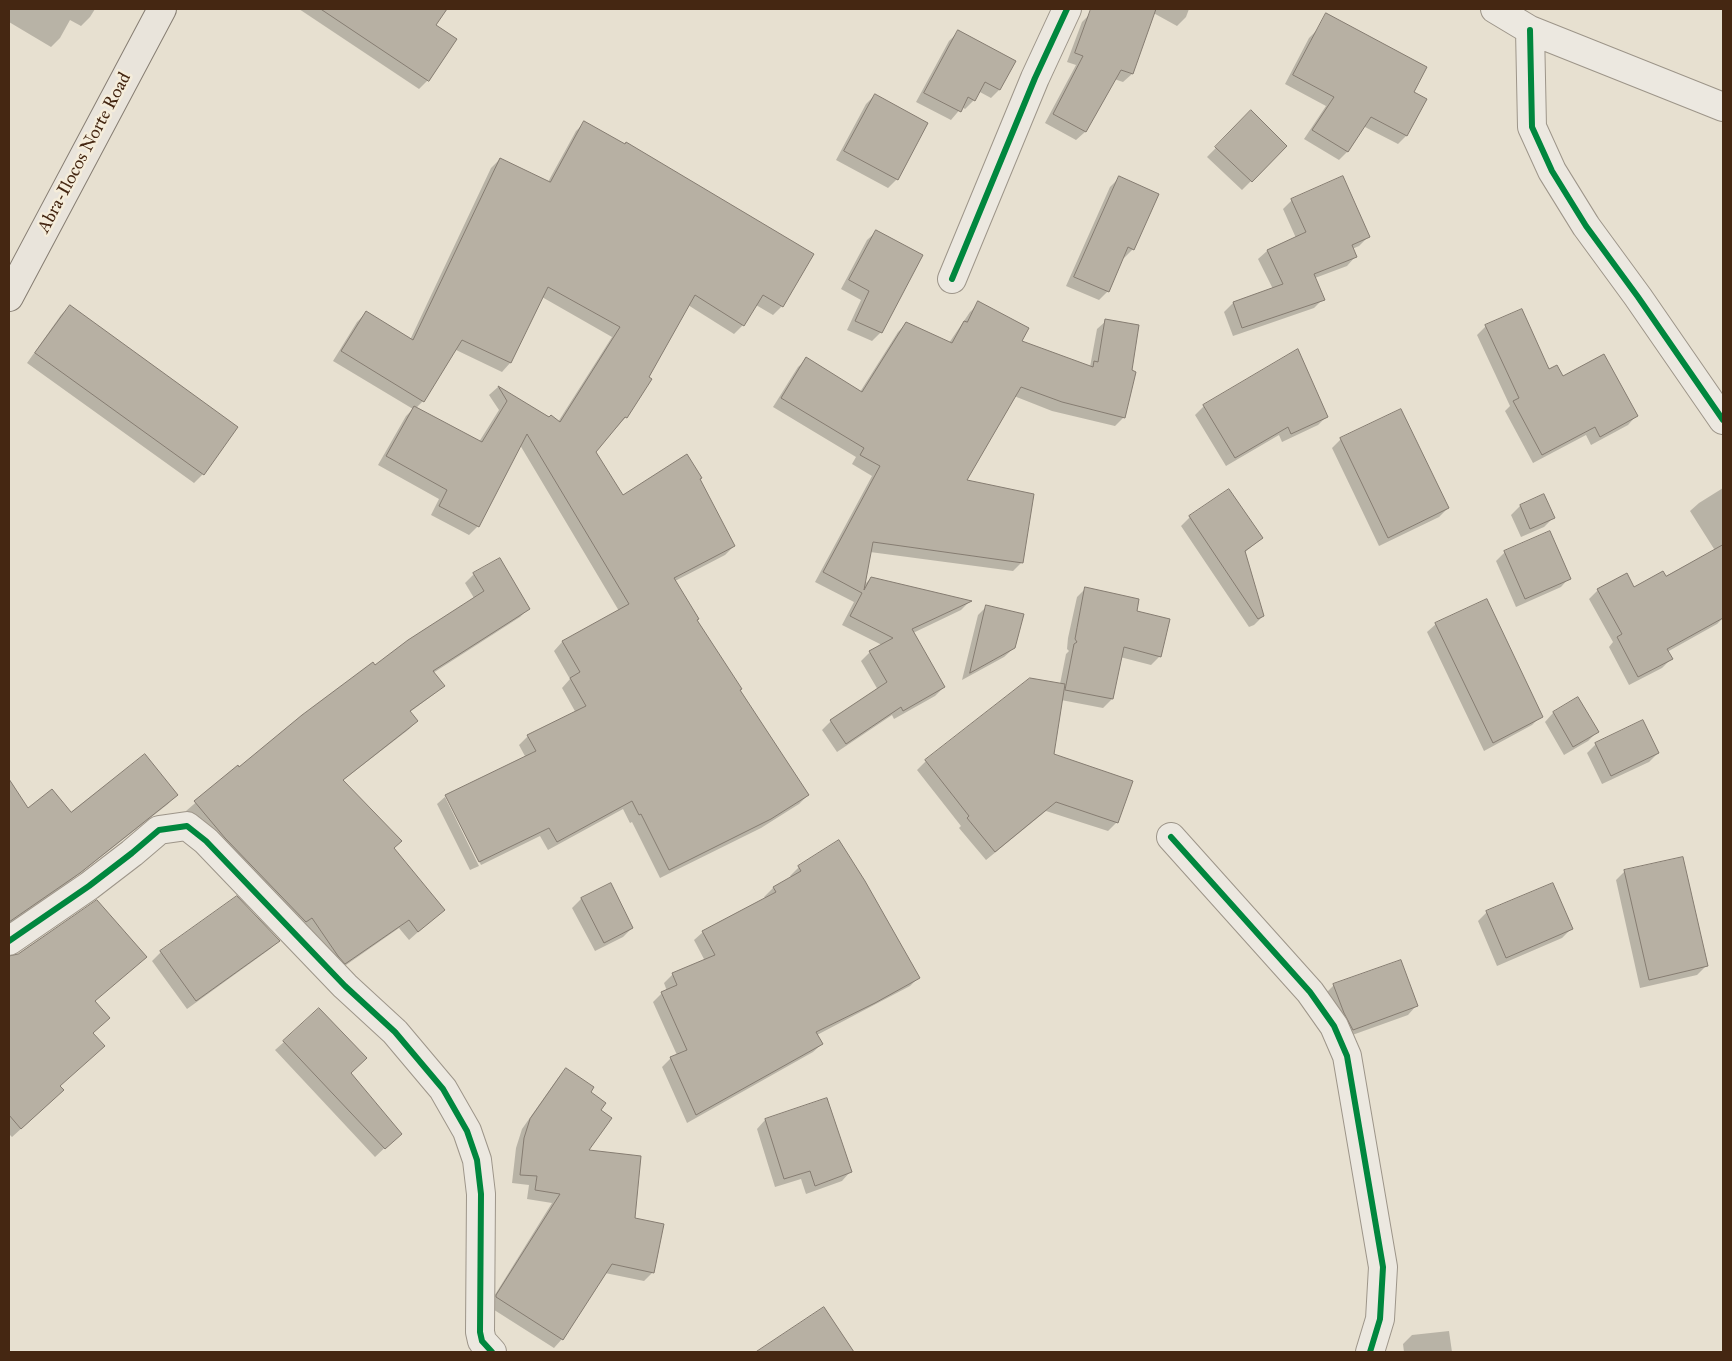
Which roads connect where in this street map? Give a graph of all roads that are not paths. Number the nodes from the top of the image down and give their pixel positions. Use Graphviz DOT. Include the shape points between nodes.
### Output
graph roads {
  1 [pos="162,9"];
  2 [pos="1067,9"];
  3 [pos="1495,9"];
  4 [pos="1530,30"];
  5 [pos="1723,107"];
  6 [pos="952,280"];
  7 [pos="9,297"];
  8 [pos="1723,420"];
  9 [pos="1171,837"];
  10 [pos="9,942"];
  11 [pos="492,1352"];
  12 [pos="1370,1352"];
  1 -- 7 [label="main road, Abra-Ilocos Norte Road"];
  2 -- 6 [label="street" via="1035,78"];
  3 -- 4 [label="street"];
  4 -- 5 [label="street"];
  4 -- 8 [label="street" via="1532,127 1552,171 1586,226"];
  9 -- 12 [label="street" via="1310,992 1334,1026 1347,1056 1383,1267 1380,1320"];
  10 -- 11 [label="street" via="132,854 159,830 188,826 206,841 345,986 394,1032 443,1089 467,1131 477,1160 481,1194 480,1332 482,1341"];
}
